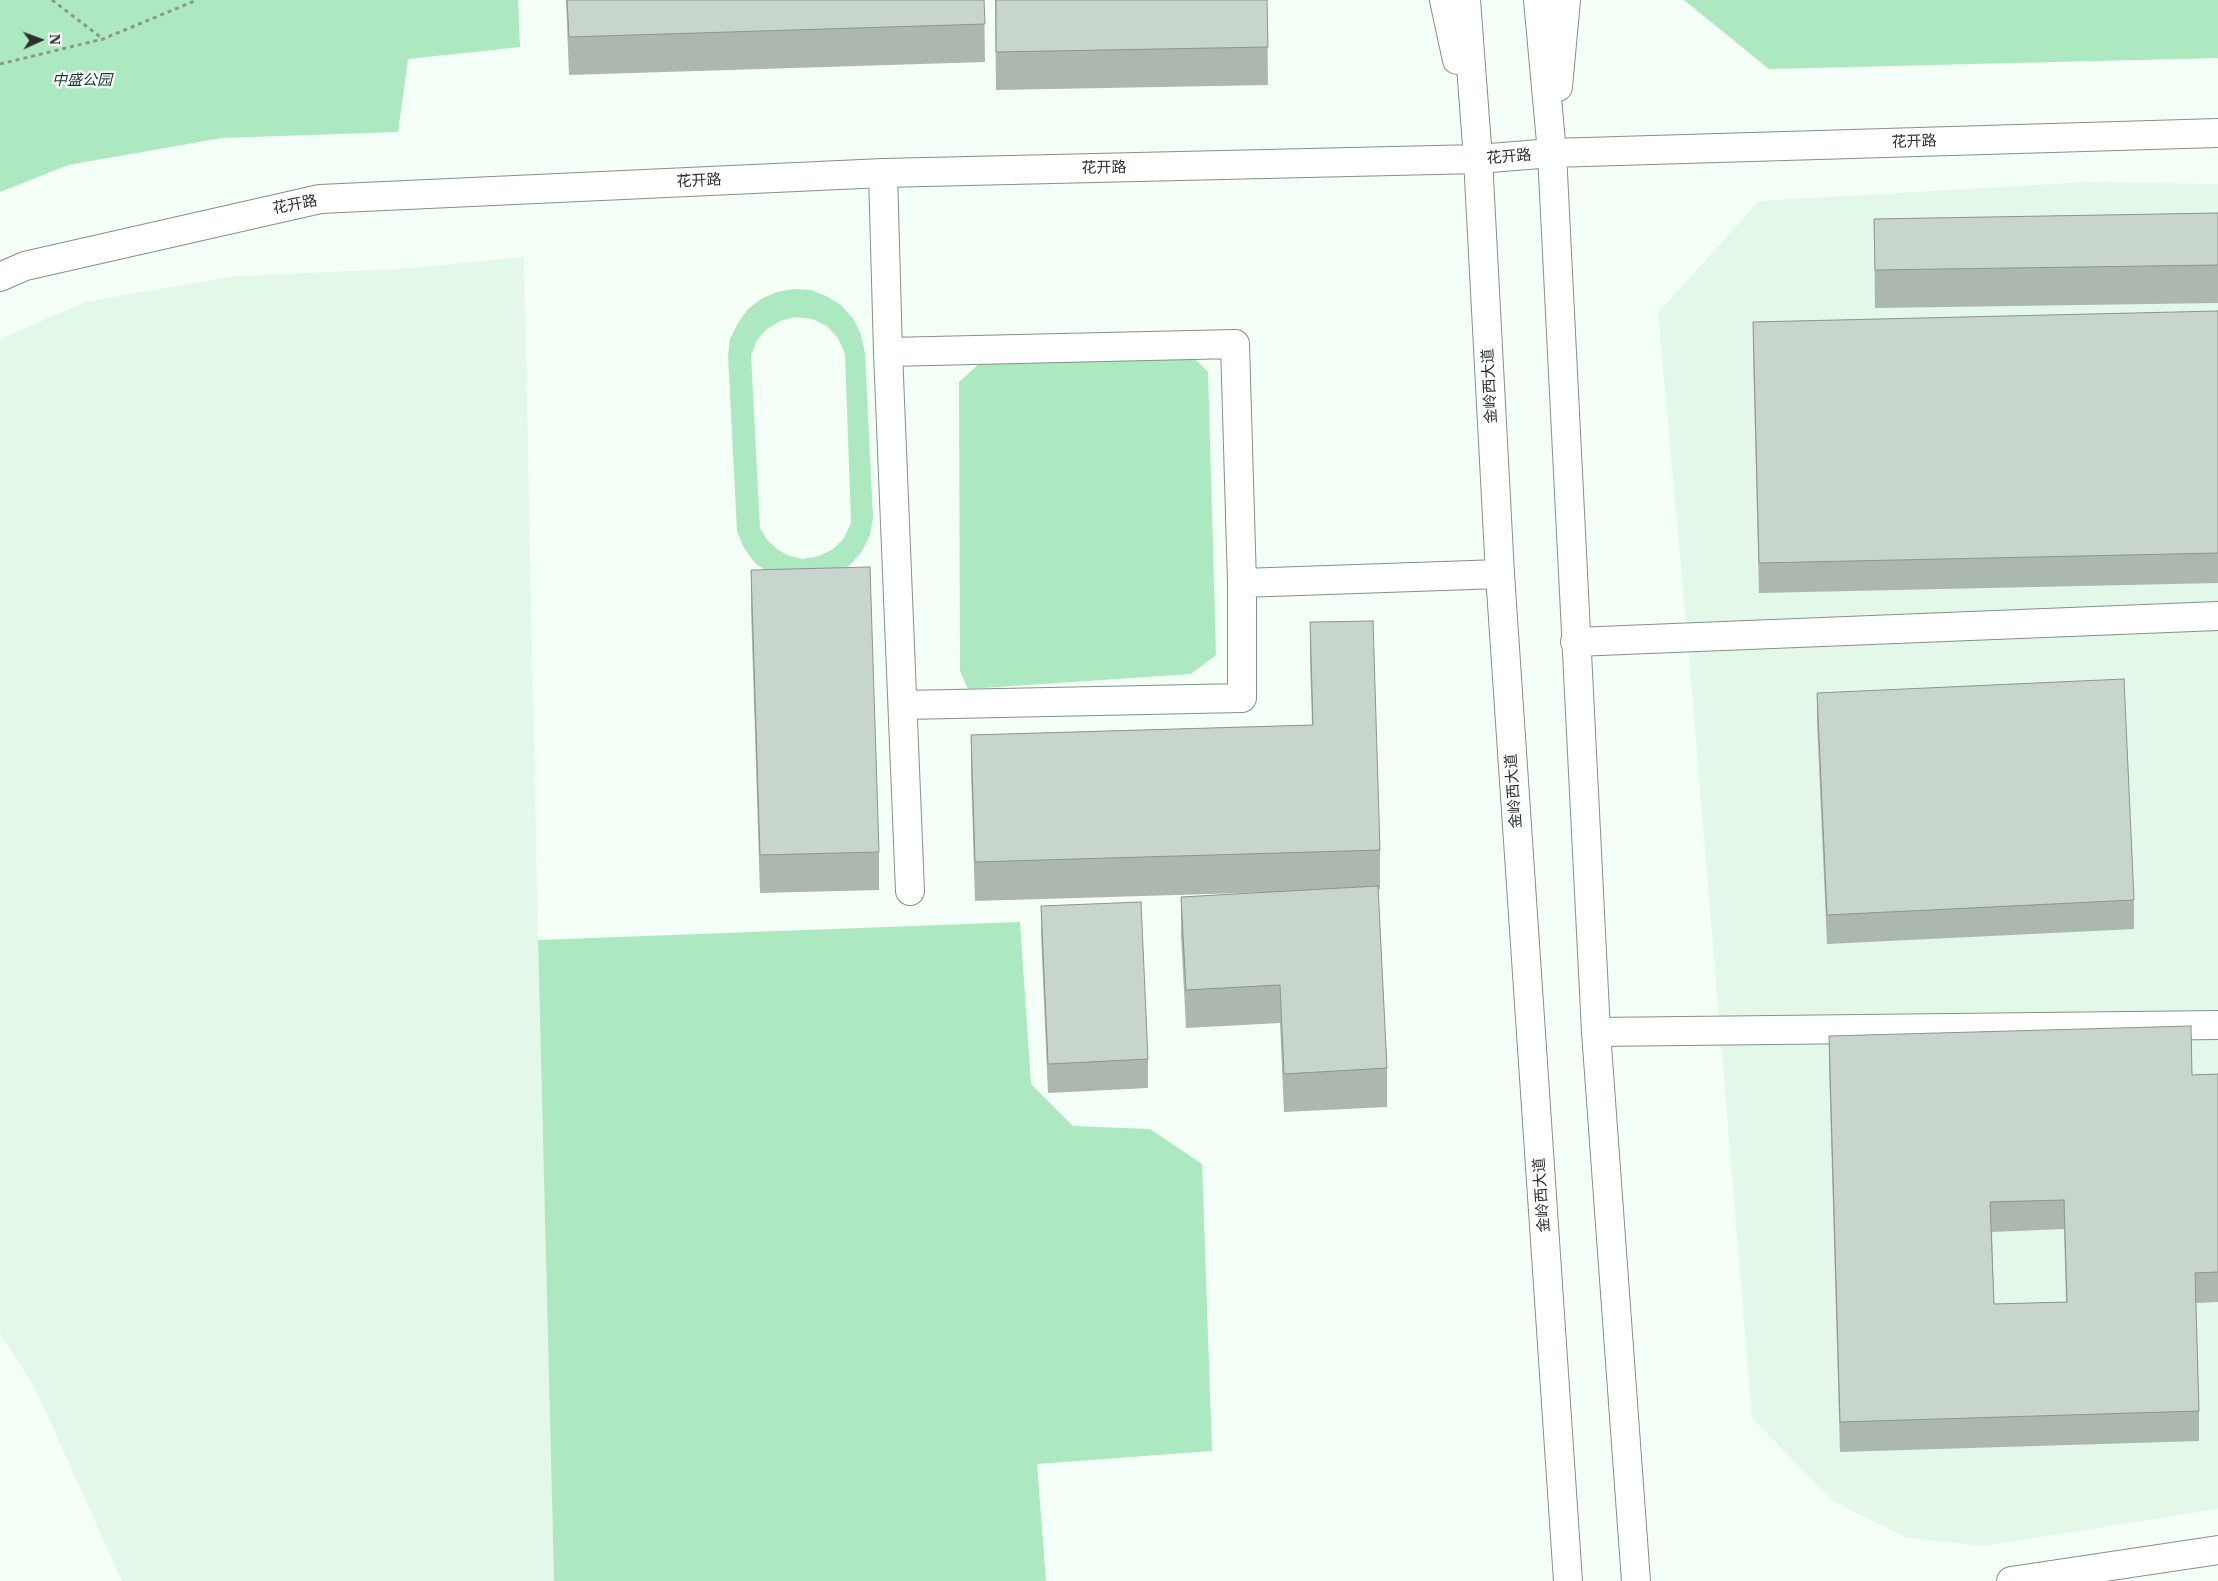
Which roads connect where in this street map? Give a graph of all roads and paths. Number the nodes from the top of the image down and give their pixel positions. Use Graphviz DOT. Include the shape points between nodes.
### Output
graph roads {
  1 [pos="52,0"];
  2 [pos="197,0"];
  3 [pos="1444,0"];
  4 [pos="1466,0"];
  5 [pos="1538,0"];
  6 [pos="1566,0"];
  7 [pos="104,39"];
  8 [pos="0,64"];
  9 [pos="2218,133"];
  10 [pos="1552,153"];
  11 [pos="1478,159"];
  12 [pos="883,172"];
  13 [pos="0,277"];
  14 [pos="888,352"];
  15 [pos="1500,574"];
  16 [pos="1242,583"];
  17 [pos="2218,616"];
  18 [pos="1575,642"];
  19 [pos="904,705"];
  20 [pos="910,891"];
  21 [pos="2218,1026"];
  22 [pos="1596,1032"];
  23 [pos="2218,1550"];
  24 [pos="1568,1581"];
  25 [pos="1636,1581"];
  26 [pos="2011,1581"];
  1 -- 7 [label="path"];
  2 -- 7 [label="path"];
  3 -- 11 [label="street"];
  4 -- 11 [label="street, 金岭西大道"];
  5 -- 10 [label="street"];
  6 -- 10 [label="street"];
  7 -- 8 [label="path"];
  9 -- 10 [label="street, 花开路"];
  10 -- 11 [label="street, 花开路"];
  10 -- 18 [label="street"];
  11 -- 12 [label="street, 花开路"];
  11 -- 15 [label="street, 金岭西大道"];
  12 -- 13 [label="street, 花开路" via="320,199 35,264"];
  12 -- 14 [label="street"];
  14 -- 16 [label="street" via="1235,344"];
  14 -- 19 [label="street"];
  15 -- 16 [label="street"];
  15 -- 24 [label="street, 金岭西大道"];
  16 -- 19 [label="street" via="1242,698"];
  17 -- 18 [label="street"];
  18 -- 22 [label="street"];
  19 -- 20 [label="street"];
  21 -- 22 [label="street"];
  22 -- 25 [label="street"];
  23 -- 26 [label="street"];
}
